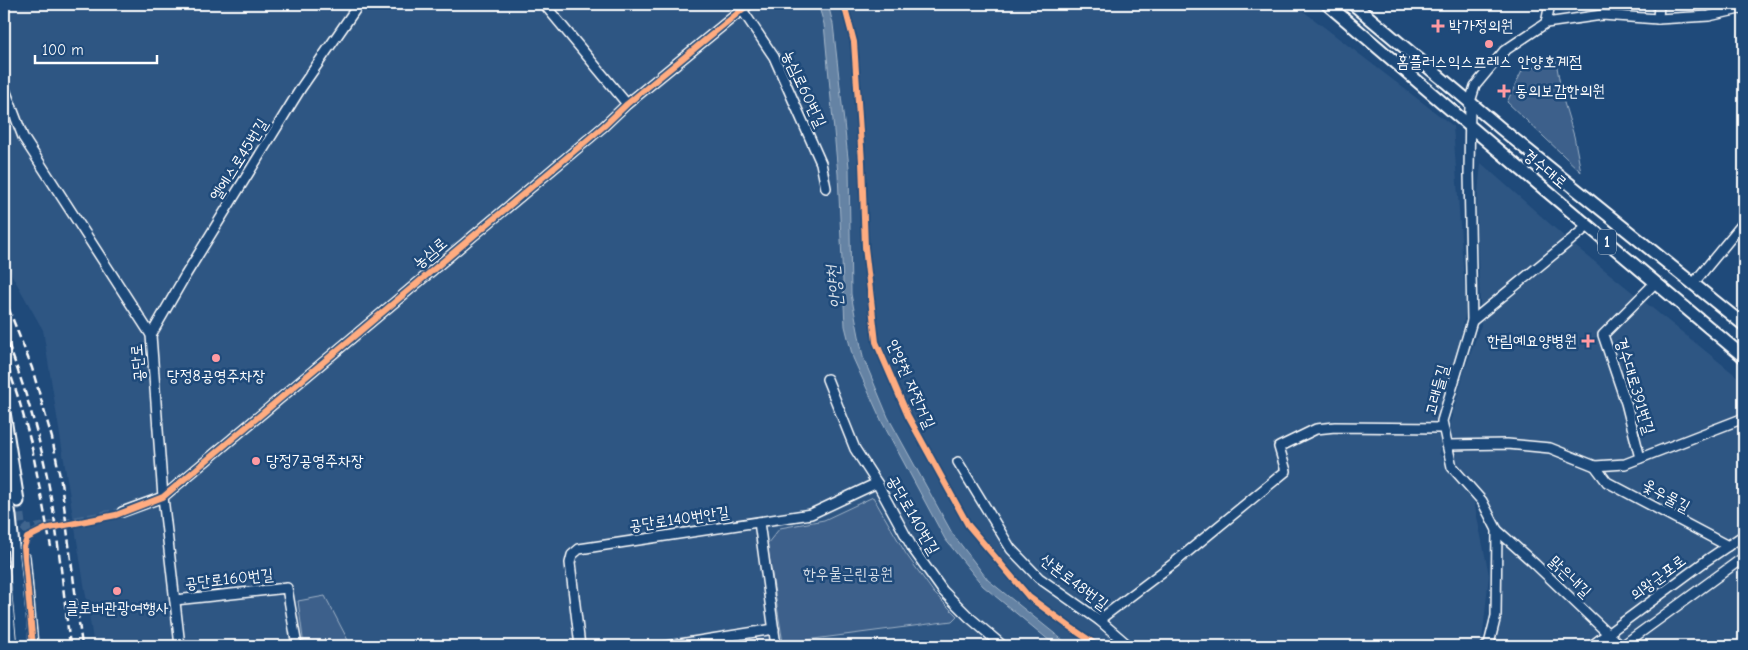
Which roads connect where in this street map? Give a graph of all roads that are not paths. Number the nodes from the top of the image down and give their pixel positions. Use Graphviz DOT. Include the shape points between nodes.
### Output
graph roads {
  1 [pos="359,4"];
  2 [pos="544,4"];
  3 [pos="1328,4"];
  4 [pos="1354,4"];
  5 [pos="1550,4"];
  6 [pos="1659,4"];
  7 [pos="743,5"];
  8 [pos="1744,8"];
  9 [pos="1658,19"];
  10 [pos="1546,23"];
  11 [pos="4,87"];
  12 [pos="1470,102"];
  13 [pos="627,104"];
  14 [pos="1470,126"];
  15 [pos="826,188"];
  16 [pos="1744,222"];
  17 [pos="1588,226"];
  18 [pos="1655,283"];
  19 [pos="1693,284"];
  20 [pos="1472,321"];
  21 [pos="1744,325"];
  22 [pos="151,335"];
  23 [pos="1744,358"];
  24 [pos="827,379"];
  25 [pos="4,412"];
  26 [pos="1744,418"];
  27 [pos="1443,428"];
  28 [pos="1447,445"];
  29 [pos="1640,458"];
  30 [pos="958,462"];
  31 [pos="1595,466"];
  32 [pos="4,477"];
  33 [pos="877,483"];
  34 [pos="163,497"];
  35 [pos="18,501"];
  36 [pos="122,512"];
  37 [pos="759,522"];
  38 [pos="1497,530"];
  39 [pos="1744,535"];
  40 [pos="1728,546"];
  41 [pos="25,557"];
  42 [pos="1744,557"];
  43 [pos="4,571"];
  44 [pos="175,600"];
  45 [pos="6,604"];
  46 [pos="1099,620"];
  47 [pos="774,629"];
  48 [pos="1607,634"];
  49 [pos="8,645"];
  50 [pos="24,646"];
  51 [pos="33,646"];
  52 [pos="180,646"];
  53 [pos="297,646"];
  54 [pos="580,646"];
  55 [pos="667,646"];
  56 [pos="776,646"];
  57 [pos="1003,646"];
  58 [pos="1129,646"];
  59 [pos="1486,646"];
  60 [pos="1591,646"];
  61 [pos="1621,646"];
  1 -- 22 [label="street, 엘에스로45번길" via="296,96"];
  2 -- 13 [label="street"];
  3 -- 14 [label="main road, 경수대로 / 1"];
  4 -- 12 [label="main road, 경수대로 / 1"];
  5 -- 10 [label="street"];
  6 -- 9 [label="street"];
  7 -- 13 [label="street, 농심로"];
  7 -- 15 [label="street, 농심로60번길" via="774,58 821,163"];
  8 -- 9 [label="street" via="1709,16"];
  9 -- 10 [label="street" via="1602,15"];
  10 -- 12 [label="street" via="1504,51 1475,86"];
  11 -- 22 [label="street, 공단로" via="23,137"];
  12 -- 14 [label="street, 고래들길"];
  12 -- 19 [label="main road, 경수대로 / 1"];
  13 -- 34 [label="street, 농심로"];
  14 -- 17 [label="main road, 경수대로 / 1"];
  14 -- 20 [label="street, 고래들길"];
  16 -- 19 [label="street"];
  17 -- 18 [label="main road, 경수대로 / 1"];
  17 -- 20 [label="street"];
  18 -- 23 [label="main road, 경수대로 / 1"];
  18 -- 29 [label="street, 경수대로391번길" via="1603,335"];
  19 -- 21 [label="main road, 경수대로 / 1"];
  20 -- 27 [label="street, 고래들길" via="1442,421"];
  22 -- 34 [label="street, 공단로"];
  24 -- 33 [label="street, 공단로140번길" via="855,449"];
  25 -- 35 [label="main road"];
  26 -- 29 [label="street"];
  27 -- 28 [label="street, 고래들길"];
  27 -- 46 [label="street" via="1335,427 1316,430 1279,447 1286,471"];
  28 -- 31 [label="street" via="1507,444 1550,448"];
  28 -- 38 [label="street, 고래들길" via="1452,467 1482,501"];
  29 -- 31 [label="street" via="1625,464"];
  30 -- 46 [label="street, 산본로48번길" via="1011,549 1039,578"];
  31 -- 40 [label="street, 옻우물길" via="1607,482"];
  32 -- 50 [label="main road"];
  33 -- 37 [label="street, 공단로140번안길" via="812,514"];
  33 -- 57 [label="street, 공단로140번길" via="913,549 943,591"];
  34 -- 36 [label="street, 농심로"];
  34 -- 44 [label="street, 공단로"];
  37 -- 47 [label="street"];
  37 -- 54 [label="street, 공단로140번안길" via="579,548 570,563"];
  38 -- 48 [label="street, 맑은내길"];
  38 -- 59 [label="street, 고래들길" via="1496,616"];
  39 -- 40 [label="street, 의왕군포로"];
  40 -- 48 [label="street, 의왕군포로"];
  41 -- 51 [label="street"];
  42 -- 61 [label="street, 의왕군포로"];
  43 -- 45 [label="main road"];
  44 -- 52 [label="street, 공단로"];
  44 -- 53 [label="street, 공단로160번길" via="287,588"];
  45 -- 49 [label="main road"];
  46 -- 58 [label="street, 산본로48번길"];
  47 -- 55 [label="street"];
  47 -- 56 [label="street"];
  48 -- 60 [label="street, 의왕군포로"];
  48 -- 61 [label="street, 맑은내길"];
}
